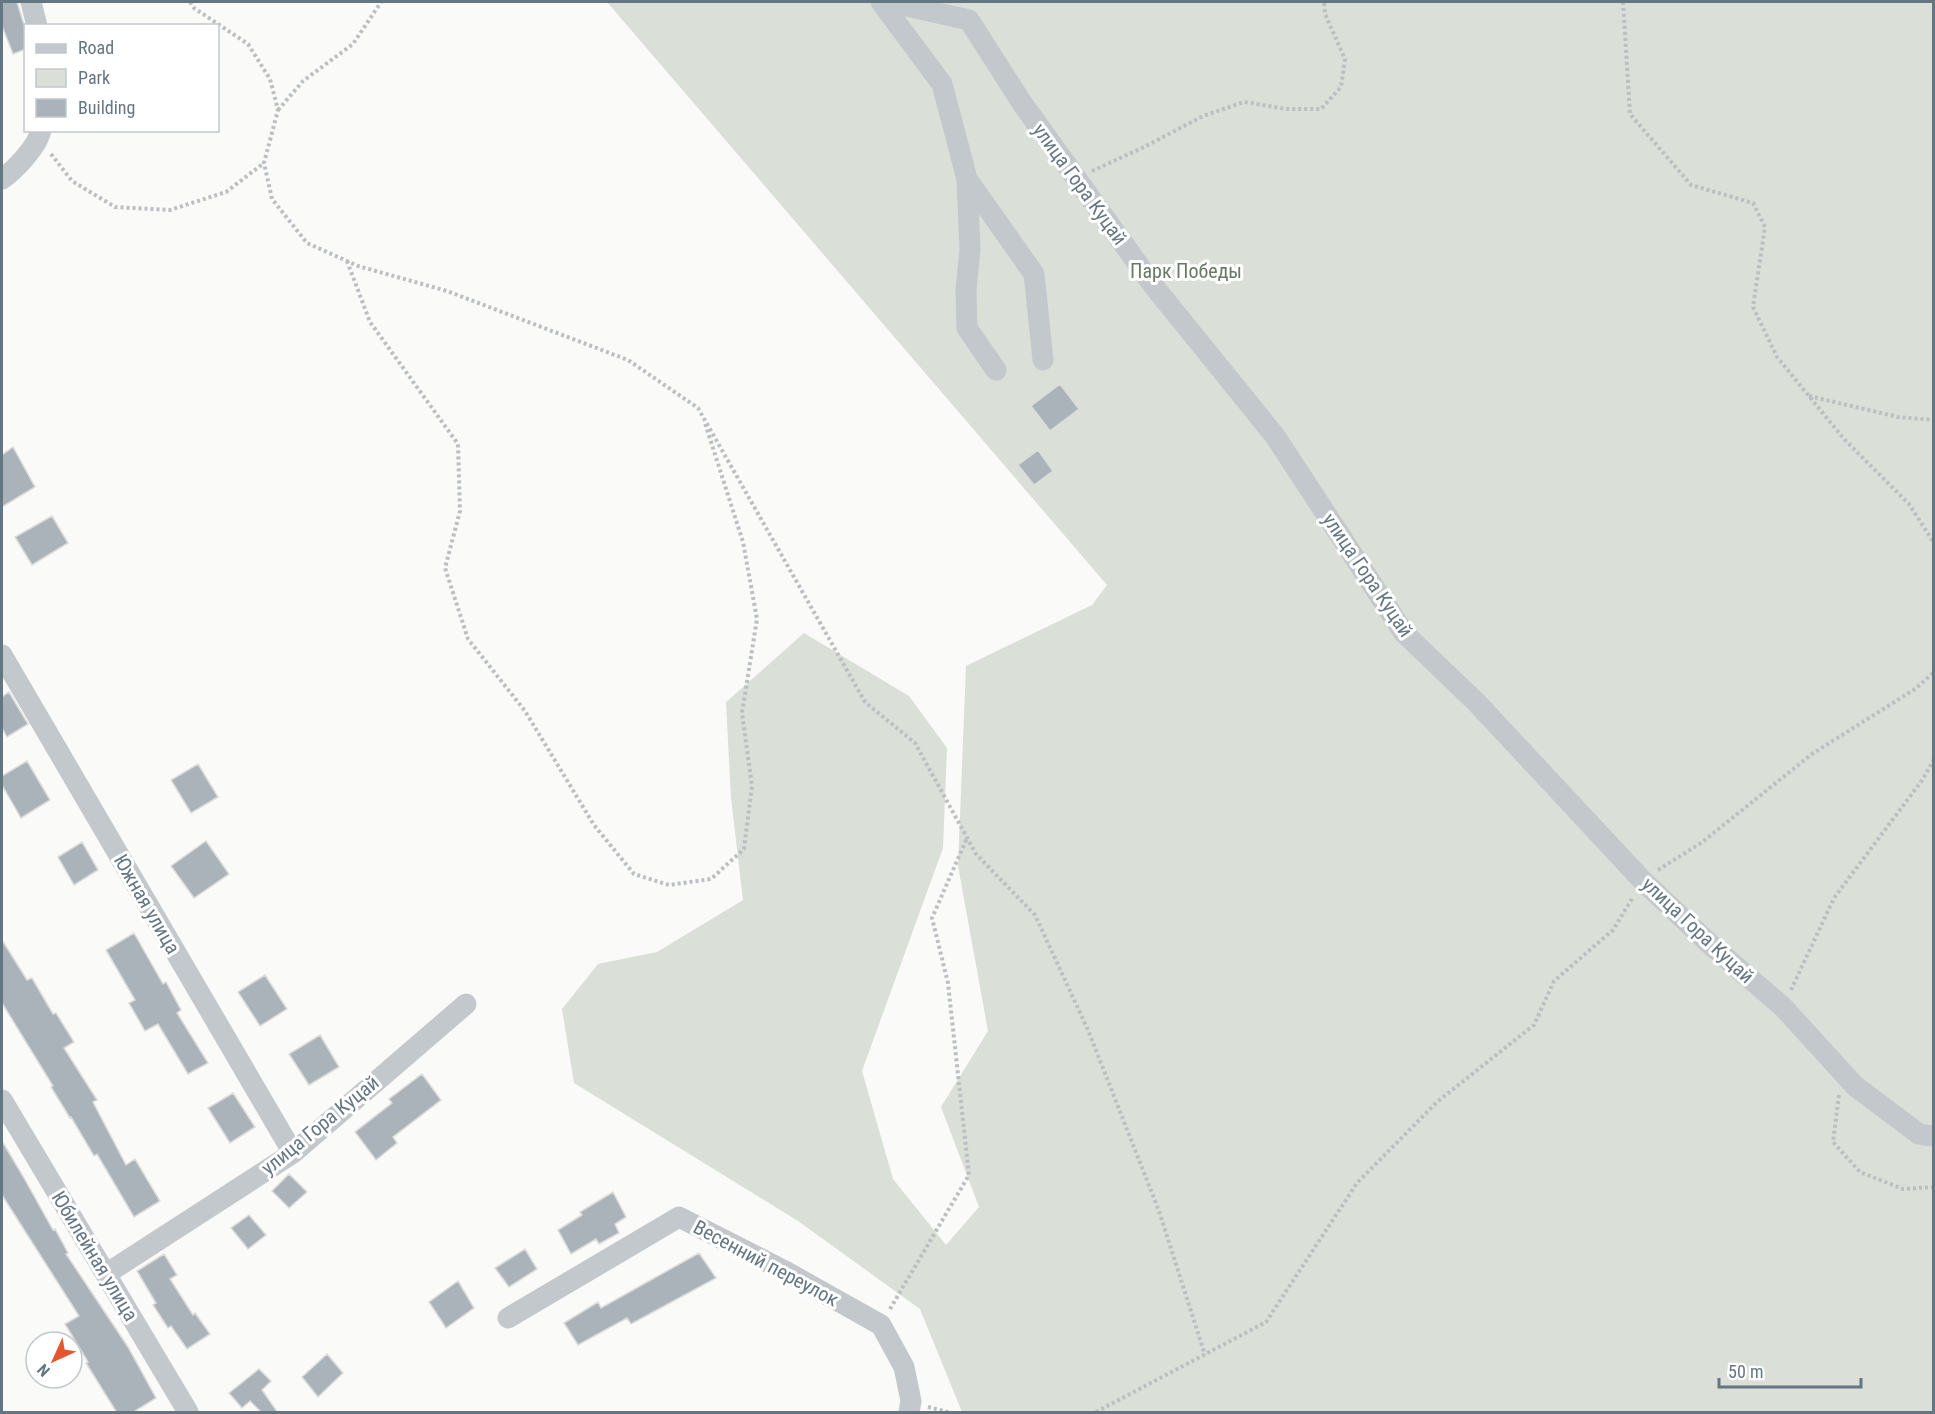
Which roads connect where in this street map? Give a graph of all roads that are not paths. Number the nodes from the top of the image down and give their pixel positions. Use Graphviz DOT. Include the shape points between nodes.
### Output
graph roads {
  1 [pos="31,2"];
  2 [pos="881,2"];
  3 [pos="889,2"];
  4 [pos="36,24"];
  5 [pos="40,135"];
  6 [pos="967,178"];
  7 [pos="2,180"];
  8 [pos="1043,360"];
  9 [pos="996,370"];
  10 [pos="2,655"];
  11 [pos="466,1004"];
  12 [pos="2,1100"];
  13 [pos="1934,1136"];
  14 [pos="292,1153"];
  15 [pos="105,1274"];
  16 [pos="508,1318"];
  17 [pos="188,1413"];
  18 [pos="909,1413"];
  1 -- 4 [label="street"];
  2 -- 6 [label="street" via="942,84"];
  3 -- 13 [label="street, улица Гора Куцай" via="969,20 1022,103 1156,289 1275,436 1404,633 1477,703 1643,881 1783,1008 1855,1086 1919,1134"];
  5 -- 7 [label="street"];
  6 -- 8 [label="street" via="1034,274"];
  6 -- 9 [label="street" via="967,328"];
  10 -- 14 [label="street, Южная улица"];
  11 -- 14 [label="street, улица Гора Куцай"];
  12 -- 15 [label="street, Юбилейная улица"];
  14 -- 15 [label="street, улица Гора Куцай"];
  15 -- 17 [label="street, Юбилейная улица"];
  16 -- 18 [label="street, Весенний переулок" via="679,1217 881,1325 904,1367"];
}
